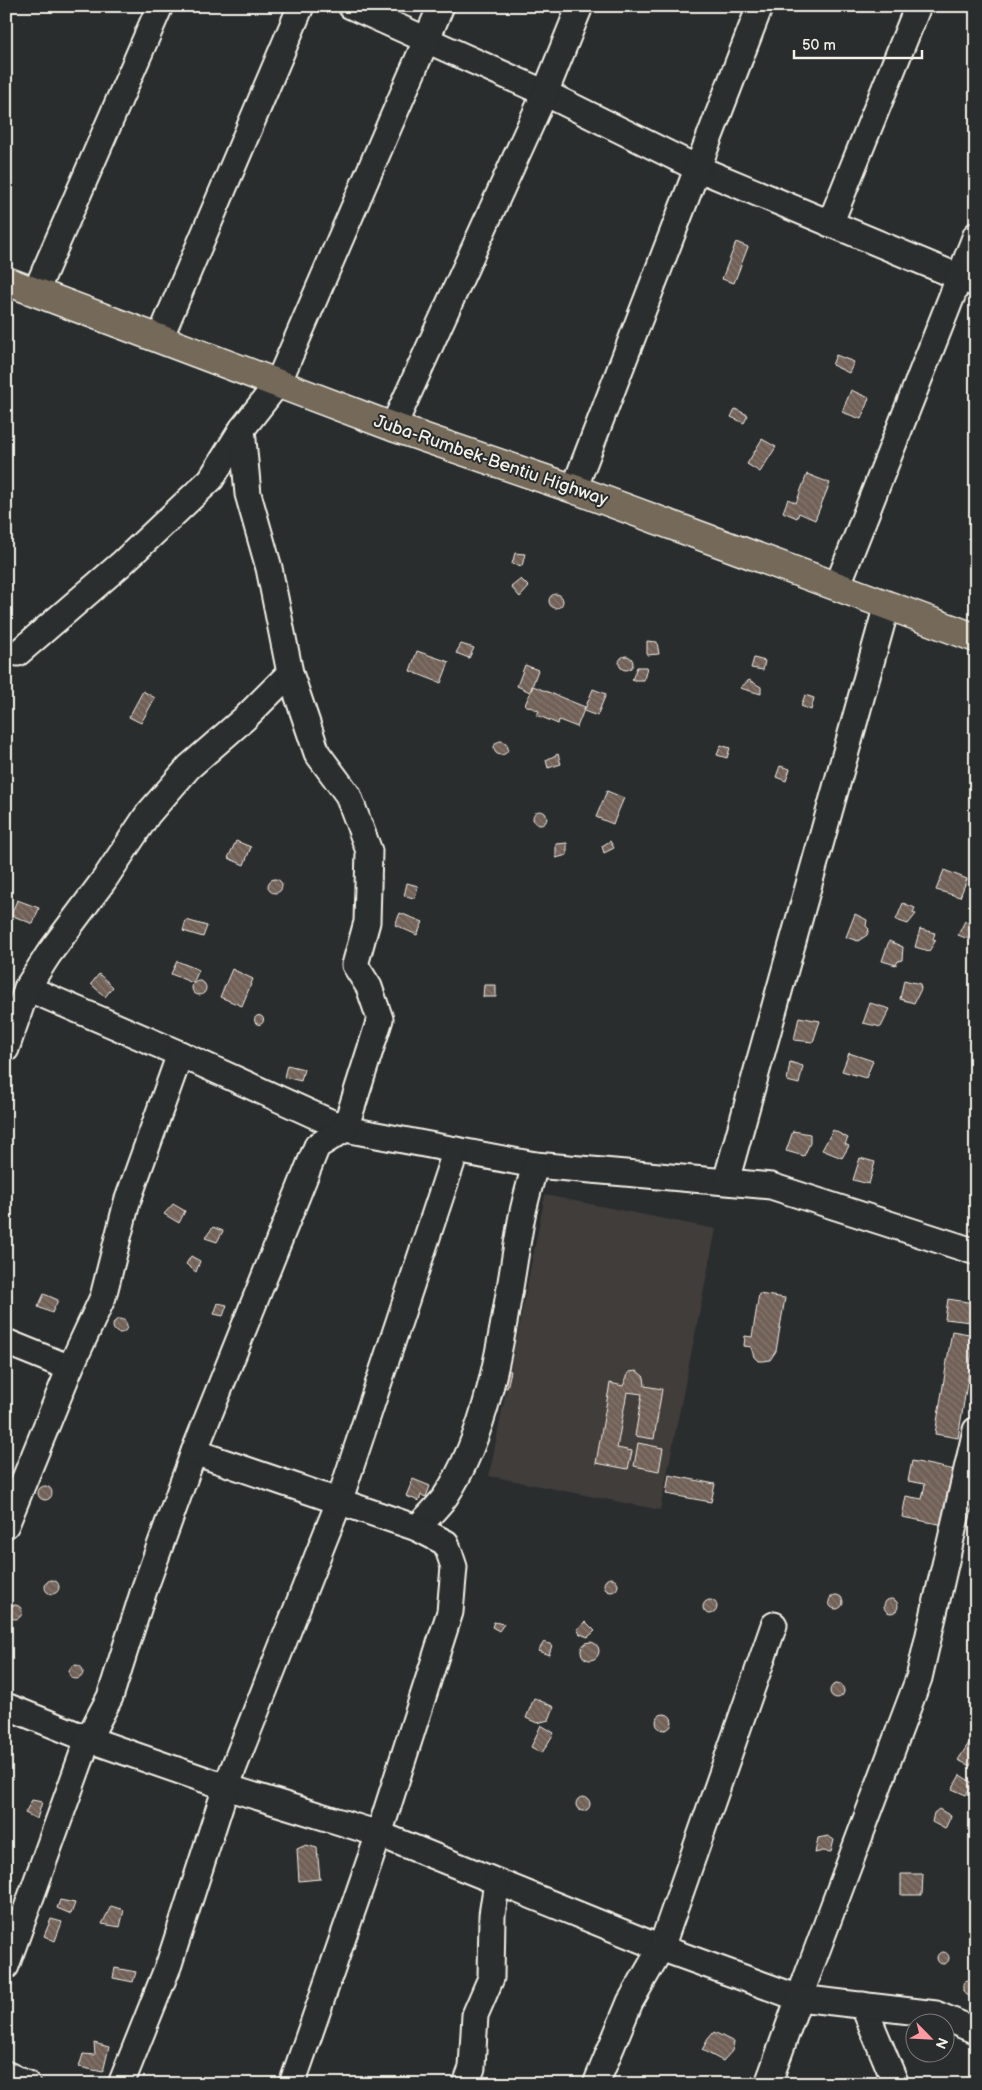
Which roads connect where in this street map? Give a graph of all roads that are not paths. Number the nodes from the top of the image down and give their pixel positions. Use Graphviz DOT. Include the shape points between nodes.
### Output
graph roads {
  1 [pos="160,6"];
  2 [pos="301,6"];
  3 [pos="351,6"];
  4 [pos="441,6"];
  5 [pos="580,6"];
  6 [pos="760,6"];
  7 [pos="918,6"];
  8 [pos="426,40"];
  9 [pos="545,93"];
  10 [pos="697,168"];
  11 [pos="830,224"];
  12 [pos="976,235"];
  13 [pos="6,280"];
  14 [pos="967,281"];
  15 [pos="36,291"];
  16 [pos="160,338"];
  17 [pos="278,383"];
  18 [pos="394,427"];
  19 [pos="242,429"];
  20 [pos="574,489"];
  21 [pos="837,587"];
  22 [pos="887,605"];
  23 [pos="976,638"];
  24 [pos="18,653"];
  25 [pos="290,673"];
  26 [pos="27,988"];
  27 [pos="6,1049"];
  28 [pos="180,1054"];
  29 [pos="345,1129"];
  30 [pos="456,1150"];
  31 [pos="535,1165"];
  32 [pos="726,1181"];
  33 [pos="976,1252"];
  34 [pos="6,1342"];
  35 [pos="70,1368"];
  36 [pos="976,1430"];
  37 [pos="194,1452"];
  38 [pos="339,1502"];
  39 [pos="6,1525"];
  40 [pos="417,1528"];
  41 [pos="774,1625"];
  42 [pos="6,1706"];
  43 [pos="88,1739"];
  44 [pos="226,1786"];
  45 [pos="379,1834"];
  46 [pos="497,1882"];
  47 [pos="661,1948"];
  48 [pos="6,1966"];
  49 [pos="800,1998"];
  50 [pos="863,2006"];
  51 [pos="976,2031"];
  52 [pos="6,2074"];
  53 [pos="27,2084"];
  54 [pos="121,2084"];
  55 [pos="292,2084"];
  56 [pos="466,2084"];
  57 [pos="596,2084"];
  58 [pos="768,2084"];
  59 [pos="896,2084"];
  1 -- 15 [label="street"];
  2 -- 16 [label="street"];
  3 -- 8 [label="street"];
  4 -- 8 [label="street"];
  5 -- 9 [label="street"];
  6 -- 10 [label="street"];
  7 -- 11 [label="street"];
  8 -- 9 [label="street"];
  8 -- 17 [label="street"];
  9 -- 10 [label="street"];
  9 -- 18 [label="street"];
  10 -- 11 [label="street"];
  10 -- 20 [label="street"];
  11 -- 14 [label="street"];
  12 -- 14 [label="street"];
  13 -- 15 [label="main road, Juba-Rumbek-Bentiu Highway"];
  14 -- 21 [label="street"];
  15 -- 16 [label="main road, Juba-Rumbek-Bentiu Highway"];
  16 -- 17 [label="main road, Juba-Rumbek-Bentiu Highway"];
  17 -- 18 [label="main road, Juba-Rumbek-Bentiu Highway"];
  17 -- 19 [label="street"];
  18 -- 20 [label="main road, Juba-Rumbek-Bentiu Highway"];
  19 -- 24 [label="street" via="211,479 121,564"];
  19 -- 25 [label="street" via="248,494 269,568"];
  20 -- 21 [label="main road, Juba-Rumbek-Bentiu Highway"];
  21 -- 22 [label="main road, Juba-Rumbek-Bentiu Highway"];
  22 -- 23 [label="main road, Juba-Rumbek-Bentiu Highway"];
  22 -- 32 [label="street"];
  25 -- 26 [label="street" via="189,767 148,814"];
  25 -- 29 [label="street" via="317,753 348,795 369,851 366,922 355,965 369,987 380,1019"];
  26 -- 27 [label="street"];
  26 -- 28 [label="street"];
  28 -- 29 [label="street"];
  28 -- 35 [label="street" via="127,1202 103,1297"];
  29 -- 30 [label="street"];
  29 -- 37 [label="street" via="317,1146"];
  30 -- 31 [label="street"];
  30 -- 38 [label="street"];
  31 -- 32 [label="street"];
  31 -- 40 [label="street" via="484,1409 467,1454 445,1496"];
  32 -- 33 [label="street" via="771,1186"];
  34 -- 35 [label="street"];
  35 -- 39 [label="street"];
  36 -- 49 [label="street" via="919,1678"];
  37 -- 38 [label="street"];
  37 -- 43 [label="street" via="144,1590 110,1697"];
  38 -- 40 [label="street"];
  38 -- 44 [label="street"];
  40 -- 45 [label="street" via="446,1544 454,1567 450,1612"];
  41 -- 47 [label="street"];
  42 -- 43 [label="street"];
  43 -- 44 [label="street"];
  43 -- 48 [label="street"];
  44 -- 45 [label="street"];
  44 -- 54 [label="street" via="170,1964"];
  45 -- 46 [label="street"];
  45 -- 55 [label="street"];
  46 -- 47 [label="street"];
  46 -- 56 [label="street" via="492,1915 491,1978 475,2015 472,2068"];
  47 -- 49 [label="street"];
  47 -- 57 [label="street" via="630,2002"];
  49 -- 50 [label="street"];
  49 -- 58 [label="street"];
  50 -- 51 [label="street" via="936,2014"];
  50 -- 59 [label="street"];
  52 -- 53 [label="street"];
}
